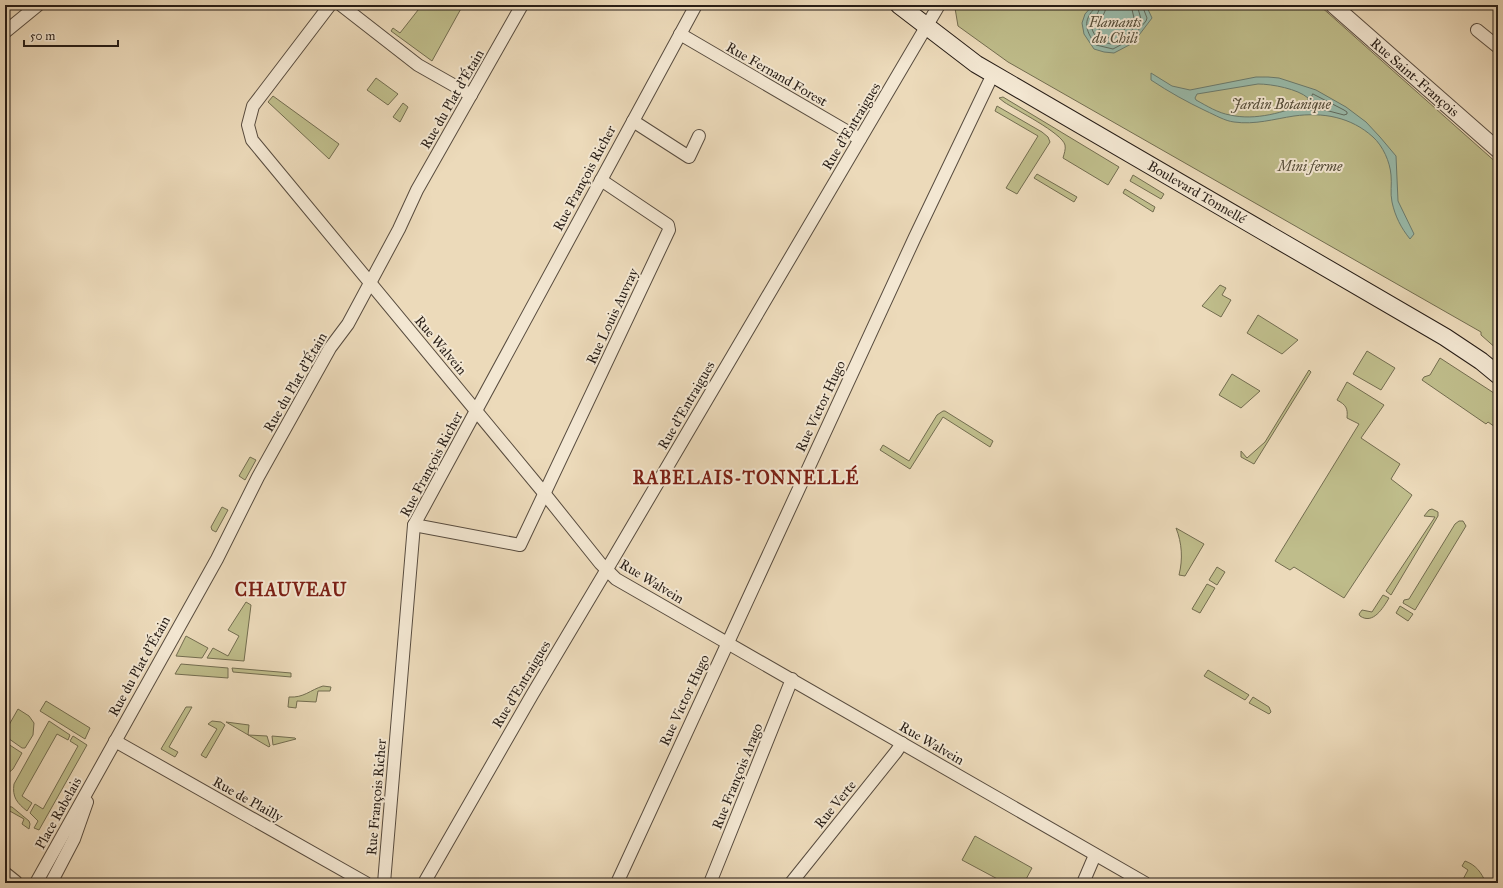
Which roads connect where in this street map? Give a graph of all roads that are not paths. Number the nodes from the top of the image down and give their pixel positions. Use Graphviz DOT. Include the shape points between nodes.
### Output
graph roads {
  1 [pos="38,5"];
  2 [pos="330,5"];
  3 [pos="341,5"];
  4 [pos="522,5"];
  5 [pos="696,5"];
  6 [pos="899,5"];
  7 [pos="939,5"];
  8 [pos="1333,5"];
  9 [pos="1477,30"];
  10 [pos="5,32"];
  11 [pos="923,32"];
  12 [pos="680,34"];
  13 [pos="1498,47"];
  14 [pos="993,74"];
  15 [pos="472,95"];
  16 [pos="632,121"];
  17 [pos="699,136"];
  18 [pos="860,139"];
  19 [pos="1498,150"];
  20 [pos="601,180"];
  21 [pos="369,283"];
  22 [pos="1498,375"];
  23 [pos="476,410"];
  24 [pos="544,493"];
  25 [pos="414,525"];
  26 [pos="607,570"];
  27 [pos="728,642"];
  28 [pos="792,680"];
  29 [pos="115,741"];
  30 [pos="902,743"];
  31 [pos="96,776"];
  32 [pos="63,833"];
  33 [pos="74,839"];
  34 [pos="1095,855"];
  35 [pos="5,875"];
  36 [pos="15,883"];
  37 [pos="36,883"];
  38 [pos="51,883"];
  39 [pos="366,883"];
  40 [pos="384,883"];
  41 [pos="424,883"];
  42 [pos="617,883"];
  43 [pos="710,883"];
  44 [pos="790,883"];
  45 [pos="1083,883"];
  46 [pos="1145,883"];
  1 -- 10 [label="street"];
  2 -- 21 [label="street, Rue Walvein" via="254,106 248,125 252,140"];
  3 -- 15 [label="street" via="418,65"];
  4 -- 15 [label="street, Rue du Plat d'Étain"];
  5 -- 12 [label="street, Rue François Richer"];
  6 -- 11 [label="main road, Boulevard Tonnellé"];
  7 -- 11 [label="street, Rue d'Entraigues"];
  8 -- 19 [label="street, Rue Saint-François"];
  9 -- 13 [label="street"];
  11 -- 14 [label="main road, Boulevard Tonnellé"];
  11 -- 18 [label="street, Rue d'Entraigues"];
  12 -- 16 [label="street, Rue François Richer"];
  12 -- 18 [label="street, Rue Fernand Forest"];
  14 -- 22 [label="main road, Boulevard Tonnellé" via="1438,333"];
  14 -- 27 [label="street, Rue Victor Hugo"];
  15 -- 21 [label="street, Rue du Plat d'Étain" via="417,190"];
  16 -- 17 [label="street, Rue François Richer" via="689,157"];
  16 -- 20 [label="street, Rue François Richer"];
  18 -- 26 [label="street, Rue d'Entraigues"];
  20 -- 23 [label="street, Rue François Richer"];
  20 -- 24 [label="street, Rue Louis Auvray" via="668,225 669,230"];
  21 -- 23 [label="street, Rue Walvein"];
  21 -- 29 [label="street, Rue du Plat d'Étain" via="348,324 330,348 258,477 217,559"];
  23 -- 24 [label="street, Rue Walvein"];
  23 -- 25 [label="street, Rue François Richer"];
  24 -- 25 [label="street, Rue Louis Auvray" via="520,545"];
  24 -- 26 [label="street, Rue Walvein"];
  25 -- 40 [label="street, Rue François Richer"];
  26 -- 27 [label="street, Rue Walvein" via="616,579"];
  26 -- 41 [label="street, Rue d'Entraigues"];
  27 -- 28 [label="street, Rue Walvein"];
  27 -- 42 [label="street, Rue Victor Hugo"];
  28 -- 30 [label="street, Rue Walvein"];
  28 -- 43 [label="street, Rue François Arago"];
  29 -- 31 [label="street, Rue du Plat d'Étain"];
  29 -- 39 [label="street, Rue de Plailly"];
  30 -- 34 [label="street, Rue Walvein"];
  30 -- 44 [label="street, Rue Verte"];
  31 -- 32 [label="street, Place Rabelais"];
  31 -- 33 [label="street, Place Rabelais"];
  32 -- 33 [label="street"];
  32 -- 37 [label="street, Place Rabelais"];
  33 -- 38 [label="street, Place Rabelais"];
  34 -- 45 [label="street"];
  34 -- 46 [label="street, Rue Walvein"];
  35 -- 36 [label="street"];
}
